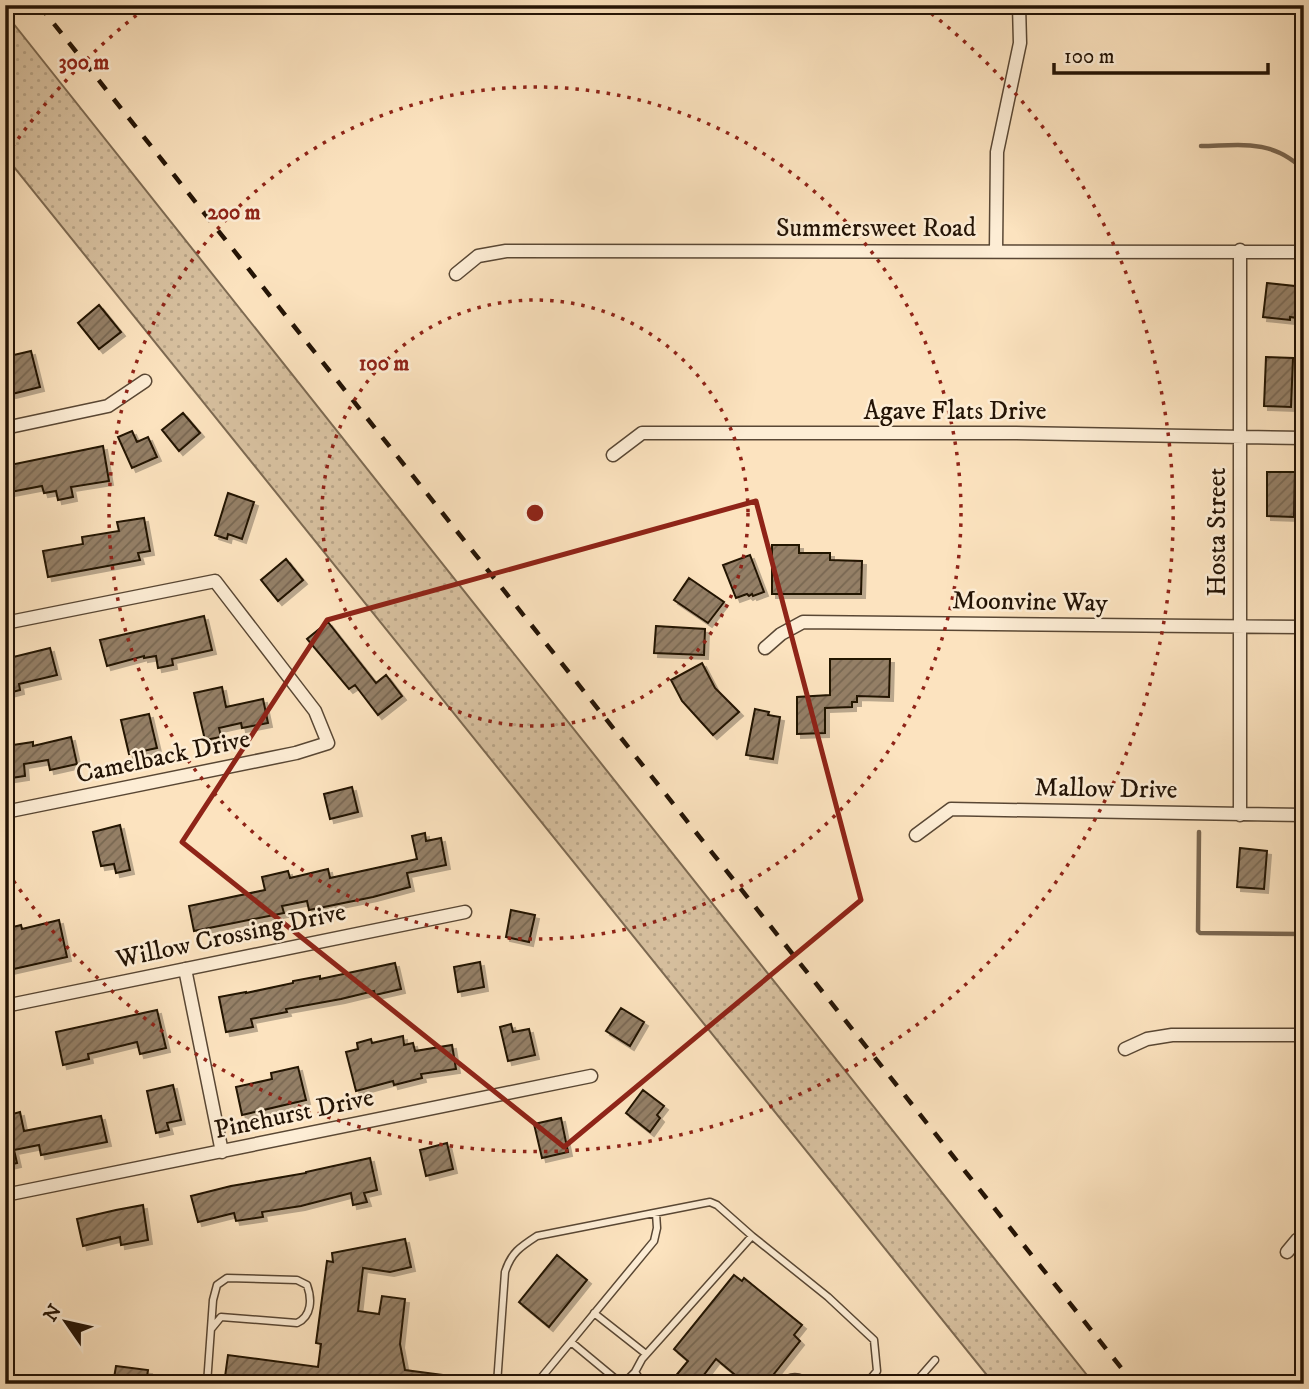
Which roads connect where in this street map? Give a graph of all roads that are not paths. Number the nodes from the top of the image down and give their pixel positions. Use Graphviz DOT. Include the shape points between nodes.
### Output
graph roads {
  1 [pos="1019,5"];
  2 [pos="1240,250"];
  3 [pos="1304,250"];
  4 [pos="996,251"];
  5 [pos="456,274"];
  6 [pos="145,381"];
  7 [pos="5,428"];
  8 [pos="1240,438"];
  9 [pos="1304,439"];
  10 [pos="613,455"];
  11 [pos="5,623"];
  12 [pos="1240,627"];
  13 [pos="1304,627"];
  14 [pos="765,648"];
  15 [pos="5,812"];
  16 [pos="1240,815"];
  17 [pos="1304,815"];
  18 [pos="916,835"];
  19 [pos="465,912"];
  20 [pos="185,969"];
  21 [pos="5,1006"];
  22 [pos="1304,1035"];
  23 [pos="1125,1049"];
  24 [pos="592,1076"];
  25 [pos="222,1152"];
  26 [pos="5,1195"];
  27 [pos="656,1213"];
  28 [pos="1304,1235"];
  29 [pos="752,1236"];
  30 [pos="1287,1252"];
  31 [pos="594,1313"];
  32 [pos="212,1328"];
  33 [pos="570,1342"];
  34 [pos="646,1354"];
  35 [pos="935,1360"];
  36 [pos="635,1372"];
  37 [pos="207,1384"];
  38 [pos="497,1384"];
  39 [pos="536,1384"];
  40 [pos="643,1384"];
  41 [pos="779,1384"];
  42 [pos="810,1384"];
  43 [pos="866,1384"];
  44 [pos="914,1384"];
  1 -- 4 [label="street" via="1020,43 998,152"];
  2 -- 3 [label="street, Summersweet Road"];
  2 -- 4 [label="street, Summersweet Road"];
  2 -- 8 [label="street, Hosta Street"];
  4 -- 5 [label="street, Summersweet Road" via="506,251 478,256"];
  6 -- 7 [label="street" via="108,405"];
  8 -- 9 [label="street, Agave Flats Drive"];
  8 -- 10 [label="street, Agave Flats Drive" via="642,433"];
  8 -- 12 [label="street, Hosta Street"];
  11 -- 15 [label="street, Camelback Drive" via="215,581 315,711 328,743"];
  12 -- 13 [label="street, Moonvine Way"];
  12 -- 14 [label="street, Moonvine Way" via="803,621"];
  12 -- 16 [label="street, Hosta Street"];
  16 -- 17 [label="street, Mallow Drive"];
  16 -- 18 [label="street, Mallow Drive" via="951,809"];
  19 -- 20 [label="street, Willow Crossing Drive"];
  20 -- 21 [label="street, Willow Crossing Drive"];
  20 -- 25 [label="street"];
  22 -- 23 [label="street" via="1172,1035"];
  24 -- 25 [label="street, Pinehurst Drive"];
  25 -- 26 [label="street, Pinehurst Drive"];
  27 -- 29 [label="lane" via="710,1202"];
  27 -- 31 [label="lane" via="654,1241"];
  27 -- 38 [label="lane" via="537,1236 521,1246 505,1272"];
  28 -- 30 [label="street"];
  29 -- 34 [label="lane"];
  29 -- 43 [label="lane" via="874,1339 877,1371"];
  31 -- 33 [label="lane"];
  31 -- 34 [label="lane"];
  32 -- 32 [label="lane" via="221,1317 304,1320 309,1311 307,1285 297,1280 227,1278 217,1285"];
  32 -- 37 [label="lane"];
  33 -- 36 [label="lane" via="618,1381"];
  33 -- 39 [label="lane"];
  34 -- 36 [label="lane"];
  35 -- 44 [label="lane"];
  36 -- 40 [label="lane"];
  41 -- 42 [label="lane" via="796,1376"];
}
